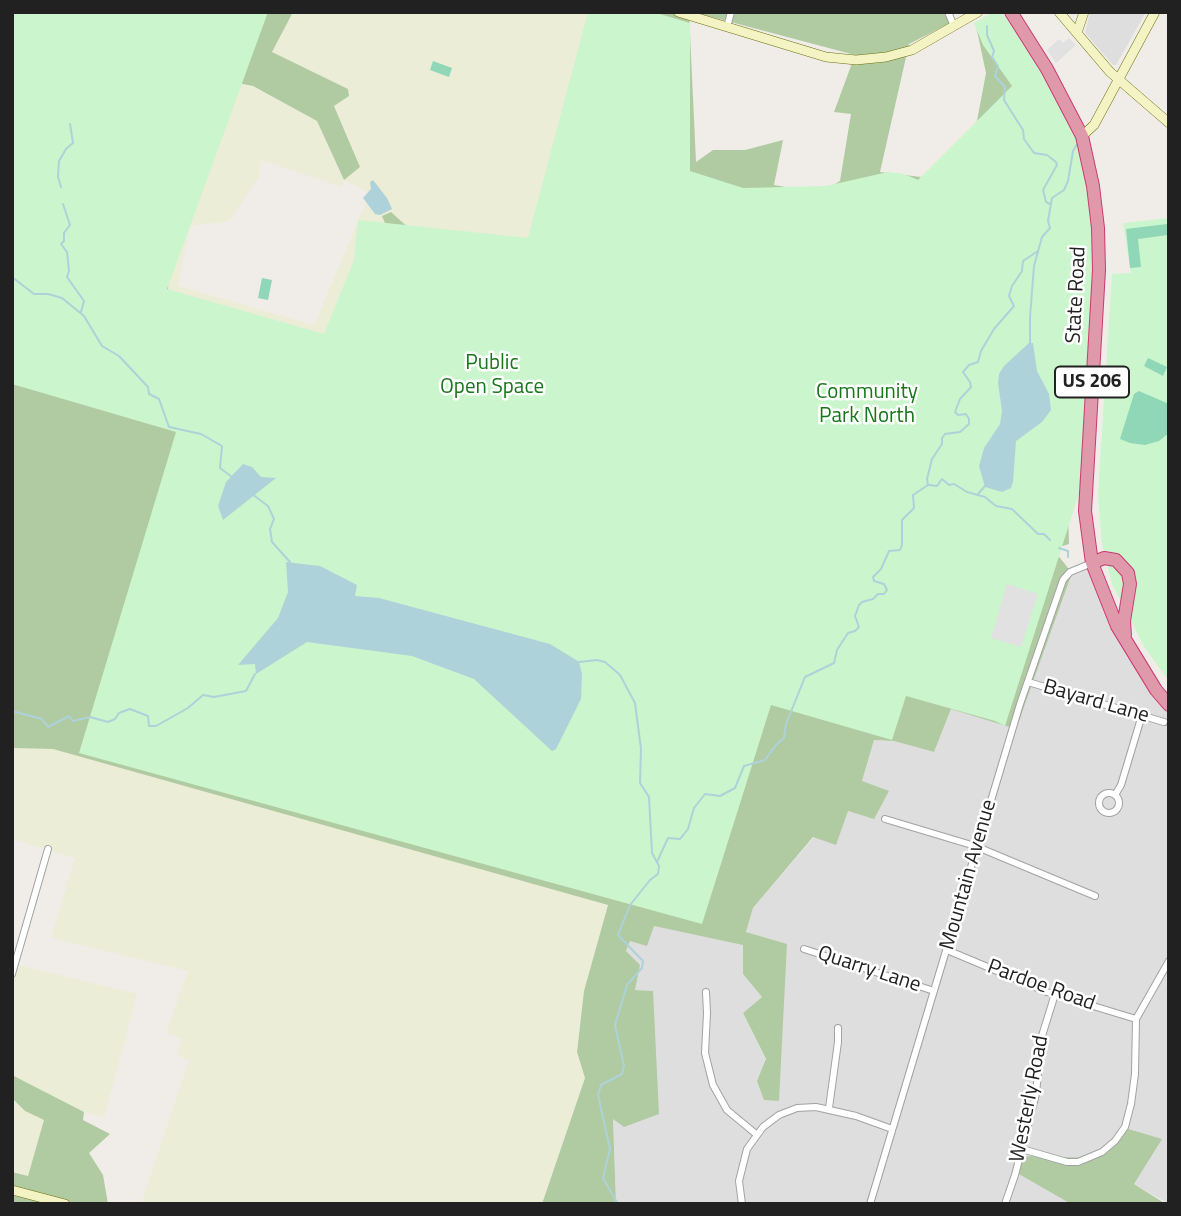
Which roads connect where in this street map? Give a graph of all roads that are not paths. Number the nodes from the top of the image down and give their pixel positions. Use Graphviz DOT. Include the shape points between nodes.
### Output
graph roads {
  1 [pos="678,12"];
  2 [pos="731,12"];
  3 [pos="948,12"];
  4 [pos="978,12"];
  5 [pos="1011,12"];
  6 [pos="1059,12"];
  7 [pos="1083,12"];
  8 [pos="1155,12"];
  9 [pos="954,26"];
  10 [pos="727,27"];
  11 [pos="1073,29"];
  12 [pos="1119,80"];
  13 [pos="1169,122"];
  14 [pos="1082,136"];
  15 [pos="1092,563"];
  16 [pos="1129,648"];
  17 [pos="1028,682"];
  18 [pos="1169,705"];
  19 [pos="1142,715"];
  20 [pos="1164,722"];
  21 [pos="1115,795"];
  22 [pos="885,819"];
  23 [pos="48,849"];
  24 [pos="978,849"];
  25 [pos="1095,896"];
  26 [pos="804,949"];
  27 [pos="947,950"];
  28 [pos="1169,961"];
  29 [pos="12,974"];
  30 [pos="934,991"];
  31 [pos="706,992"];
  32 [pos="1055,994"];
  33 [pos="1136,1019"];
  34 [pos="838,1028"];
  35 [pos="829,1108"];
  36 [pos="892,1129"];
  37 [pos="756,1135"];
  38 [pos="1022,1149"];
  39 [pos="12,1189"];
  40 [pos="65,1204"];
  41 [pos="741,1204"];
  42 [pos="870,1204"];
  43 [pos="1004,1204"];
  1 -- 10 [label="street"];
  2 -- 10 [label="street"];
  3 -- 9 [label="street"];
  4 -- 9 [label="street"];
  5 -- 14 [label="highway, State Road / US 206"];
  6 -- 11 [label="street"];
  7 -- 11 [label="street"];
  8 -- 12 [label="street"];
  9 -- 10 [label="street" via="900,54 856,60 826,57"];
  11 -- 12 [label="street"];
  12 -- 13 [label="street"];
  12 -- 14 [label="street" via="1094,125"];
  14 -- 15 [label="highway, State Road / US 206" via="1100,252 1085,511"];
  15 -- 16 [label="highway, State Road / US 206"];
  15 -- 16 [label="highway" via="1110,559 1128,573 1124,621"];
  15 -- 17 [label="street, Mountain Avenue" via="1063,580"];
  16 -- 18 [label="highway, State Road / US 206"];
  17 -- 19 [label="street, Bayard Lane"];
  17 -- 24 [label="street, Mountain Avenue"];
  19 -- 20 [label="street, Bayard Lane"];
  19 -- 21 [label="street"];
  22 -- 24 [label="street"];
  23 -- 29 [label="street"];
  24 -- 25 [label="street"];
  24 -- 27 [label="street, Mountain Avenue"];
  26 -- 30 [label="street, Quarry Lane"];
  27 -- 30 [label="street, Mountain Avenue"];
  27 -- 32 [label="street, Pardoe Road"];
  28 -- 33 [label="street"];
  30 -- 36 [label="street, Mountain Avenue"];
  31 -- 37 [label="street" via="705,1054 710,1076 727,1110"];
  32 -- 33 [label="street, Pardoe Road"];
  32 -- 38 [label="street, Westerly Road" via="1041,1039 1036,1094"];
  33 -- 38 [label="street" via="1132,1104 1115,1141 1094,1157 1078,1162"];
  34 -- 35 [label="street"];
  35 -- 36 [label="street"];
  35 -- 37 [label="street" via="788,1111"];
  36 -- 42 [label="street, Mountain Avenue"];
  37 -- 41 [label="street" via="741,1170"];
  38 -- 43 [label="street, Westerly Road"];
  39 -- 40 [label="street"];
}
